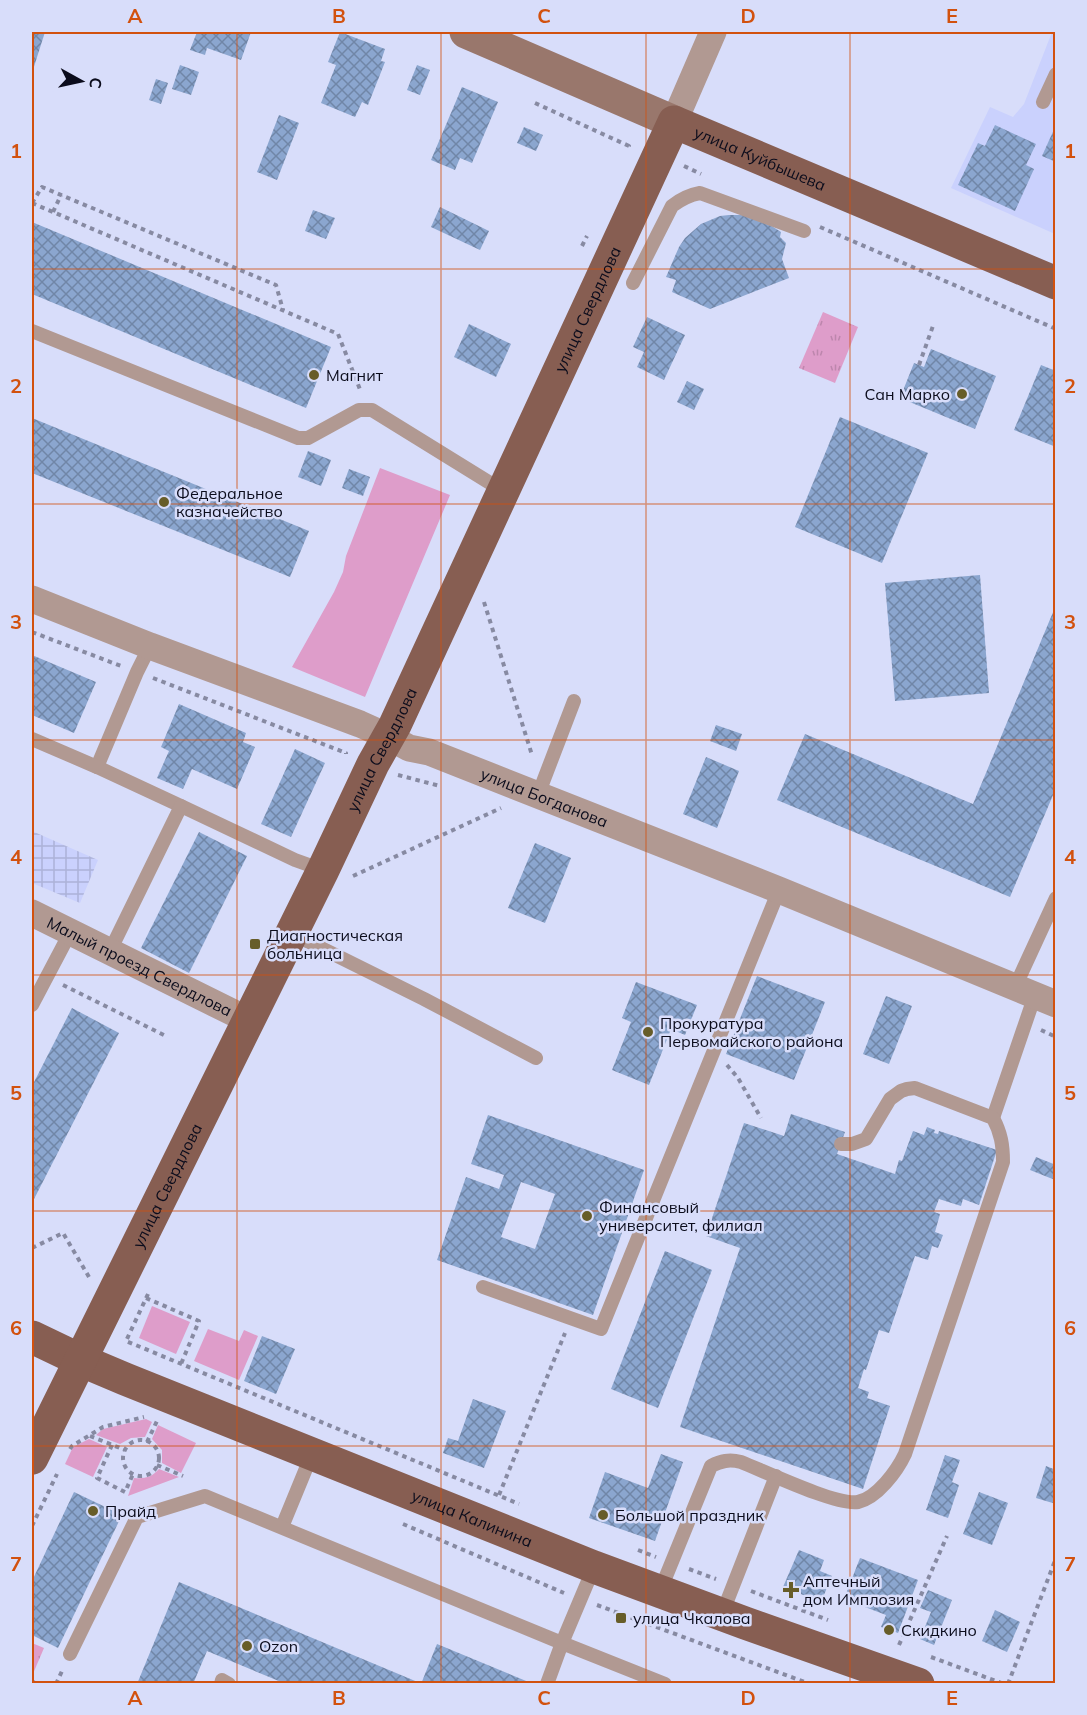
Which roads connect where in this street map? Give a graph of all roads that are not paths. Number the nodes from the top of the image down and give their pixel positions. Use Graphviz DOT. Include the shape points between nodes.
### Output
graph roads {
  1 [pos="470,32"];
  2 [pos="713,32"];
  3 [pos="1056,74"];
  4 [pos="1043,102"];
  5 [pos="674,122"];
  6 [pos="804,231"];
  7 [pos="633,283"];
  8 [pos="1056,283"];
  9 [pos="32,331"];
  10 [pos="503,491"];
  11 [pos="32,599"];
  12 [pos="150,646"];
  13 [pos="574,701"];
  14 [pos="389,736"];
  15 [pos="32,739"];
  16 [pos="97,767"];
  17 [pos="540,790"];
  18 [pos="181,806"];
  19 [pos="337,874"];
  20 [pos="779,890"];
  21 [pos="1056,898"];
  22 [pos="32,913"];
  23 [pos="71,931"];
  24 [pos="291,933"];
  25 [pos="110,951"];
  26 [pos="1035,995"];
  27 [pos="32,1005"];
  28 [pos="248,1020"];
  29 [pos="536,1058"];
  30 [pos="993,1118"];
  31 [pos="841,1144"];
  32 [pos="483,1287"];
  33 [pos="32,1337"];
  34 [pos="80,1360"];
  35 [pos="312,1454"];
  36 [pos="32,1458"];
  37 [pos="776,1476"];
  38 [pos="282,1527"];
  39 [pos="594,1567"];
  40 [pos="666,1577"];
  41 [pos="727,1600"];
  42 [pos="562,1643"];
  43 [pos="70,1654"];
  44 [pos="924,1670"];
  45 [pos="221,1683"];
  46 [pos="229,1683"];
  47 [pos="547,1683"];
  48 [pos="665,1683"];
  1 -- 5 [label="main road, улица Куйбышева"];
  2 -- 5 [label="street, улица Свердлова"];
  3 -- 4 [label="lane"];
  5 -- 8 [label="main road, улица Куйбышева"];
  5 -- 10 [label="main road, улица Свердлова"];
  6 -- 7 [label="lane" via="700,193 693,194 672,206"];
  9 -- 10 [label="lane" via="298,438 308,438 359,410 368,409"];
  10 -- 14 [label="main road, улица Свердлова"];
  11 -- 12 [label="street, улица Богданова"];
  12 -- 14 [label="street, улица Богданова"];
  12 -- 16 [label="lane"];
  13 -- 17 [label="lane"];
  14 -- 17 [label="street, улица Богданова" via="409,748"];
  14 -- 19 [label="main road, улица Свердлова" via="374,764"];
  15 -- 16 [label="lane"];
  16 -- 18 [label="lane"];
  17 -- 20 [label="street, улица Богданова"];
  18 -- 19 [label="lane" via="295,860"];
  18 -- 25 [label="lane"];
  19 -- 24 [label="main road, улица Свердлова"];
  20 -- 26 [label="street, улица Богданова"];
  20 -- 32 [label="lane" via="601,1329"];
  21 -- 26 [label="lane"];
  22 -- 23 [label="street, Малый проезд Свердлова"];
  23 -- 25 [label="street, Малый проезд Свердлова"];
  23 -- 27 [label="lane"];
  24 -- 28 [label="main road, улица Свердлова"];
  24 -- 29 [label="lane"];
  25 -- 28 [label="street, Малый проезд Свердлова"];
  26 -- 30 [label="lane"];
  28 -- 34 [label="main road, улица Свердлова"];
  30 -- 31 [label="lane" via="915,1088 907,1089 890,1099 866,1139"];
  30 -- 37 [label="lane" via="1003,1145 1003,1162 900,1464 873,1496 857,1502 830,1498"];
  33 -- 34 [label="main road, улица Калинина"];
  34 -- 35 [label="main road, улица Калинина"];
  34 -- 36 [label="main road, улица Свердлова"];
  35 -- 38 [label="lane"];
  35 -- 39 [label="main road, улица Калинина"];
  37 -- 40 [label="lane" via="732,1460 711,1466"];
  37 -- 41 [label="lane"];
  38 -- 42 [label="lane"];
  38 -- 43 [label="lane" via="205,1496 137,1517"];
  39 -- 40 [label="main road, улица Калинина"];
  39 -- 42 [label="lane"];
  40 -- 41 [label="main road, улица Калинина"];
  41 -- 44 [label="main road, улица Калинина"];
  42 -- 47 [label="lane"];
  42 -- 48 [label="lane"];
  45 -- 46 [label="lane"];
}
